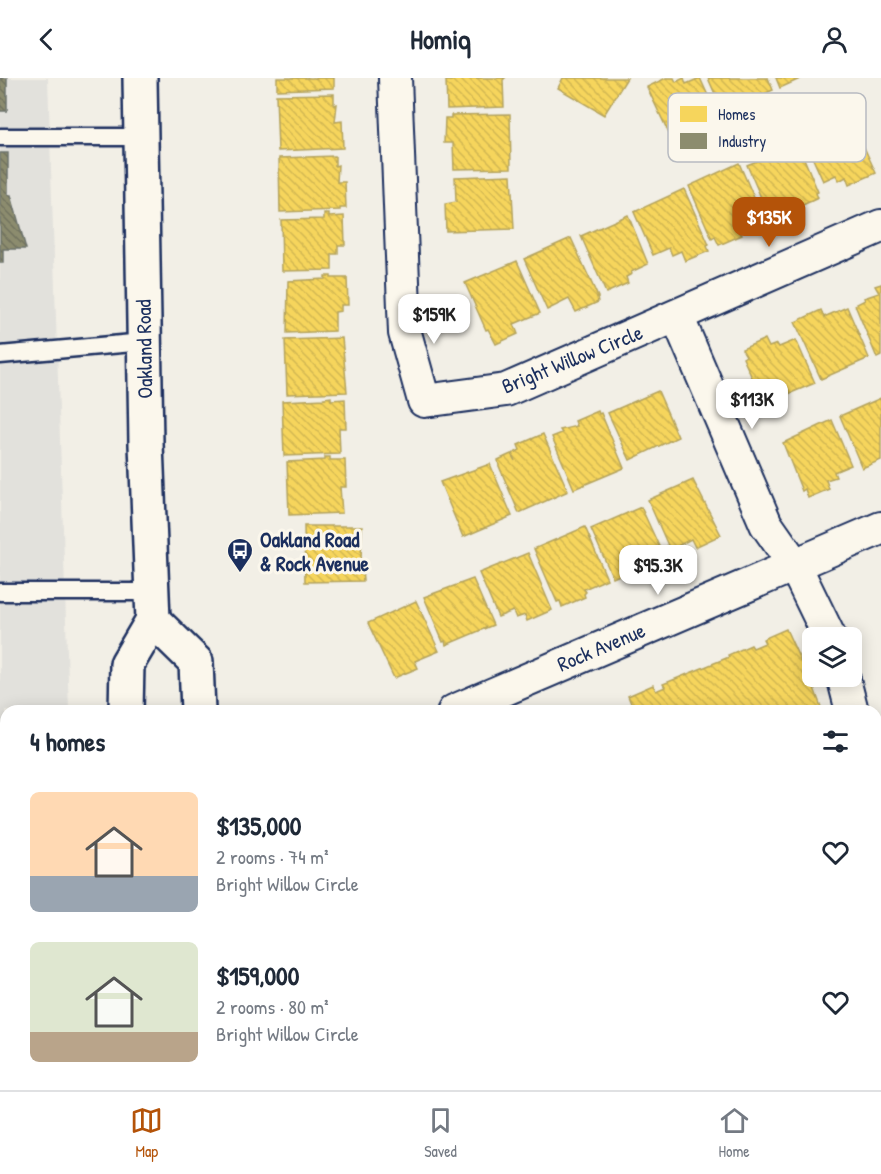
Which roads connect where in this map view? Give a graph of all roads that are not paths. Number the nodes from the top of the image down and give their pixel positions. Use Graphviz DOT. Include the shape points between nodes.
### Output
graph roads {
  1 [pos="140,78"];
  2 [pos="395,78"];
  3 [pos="0,137"];
  4 [pos="141,137"];
  5 [pos="881,226"];
  6 [pos="676,316"];
  7 [pos="144,342"];
  8 [pos="0,355"];
  9 [pos="881,528"];
  10 [pos="794,564"];
  11 [pos="0,592"];
  12 [pos="153,606"];
  13 [pos="825,627"];
  14 [pos="846,687"];
  15 [pos="126,705"];
  16 [pos="198,705"];
  17 [pos="468,705"];
  18 [pos="850,705"];
  1 -- 4 [label="main road, Oakland Road"];
  2 -- 6 [label="street, Bright Willow Circle" via="405,333 424,400 506,390"];
  3 -- 4 [label="lane"];
  4 -- 7 [label="main road, Oakland Road"];
  5 -- 6 [label="street, Bright Willow Circle"];
  6 -- 10 [label="street" via="766,524"];
  7 -- 8 [label="lane"];
  7 -- 12 [label="main road, Oakland Road"];
  9 -- 10 [label="street, Rock Avenue"];
  10 -- 13 [label="street"];
  10 -- 17 [label="street, Rock Avenue"];
  11 -- 12 [label="lane"];
  12 -- 15 [label="main road" via="127,664"];
  12 -- 16 [label="main road" via="196,662"];
  14 -- 18 [label="street"];
}
